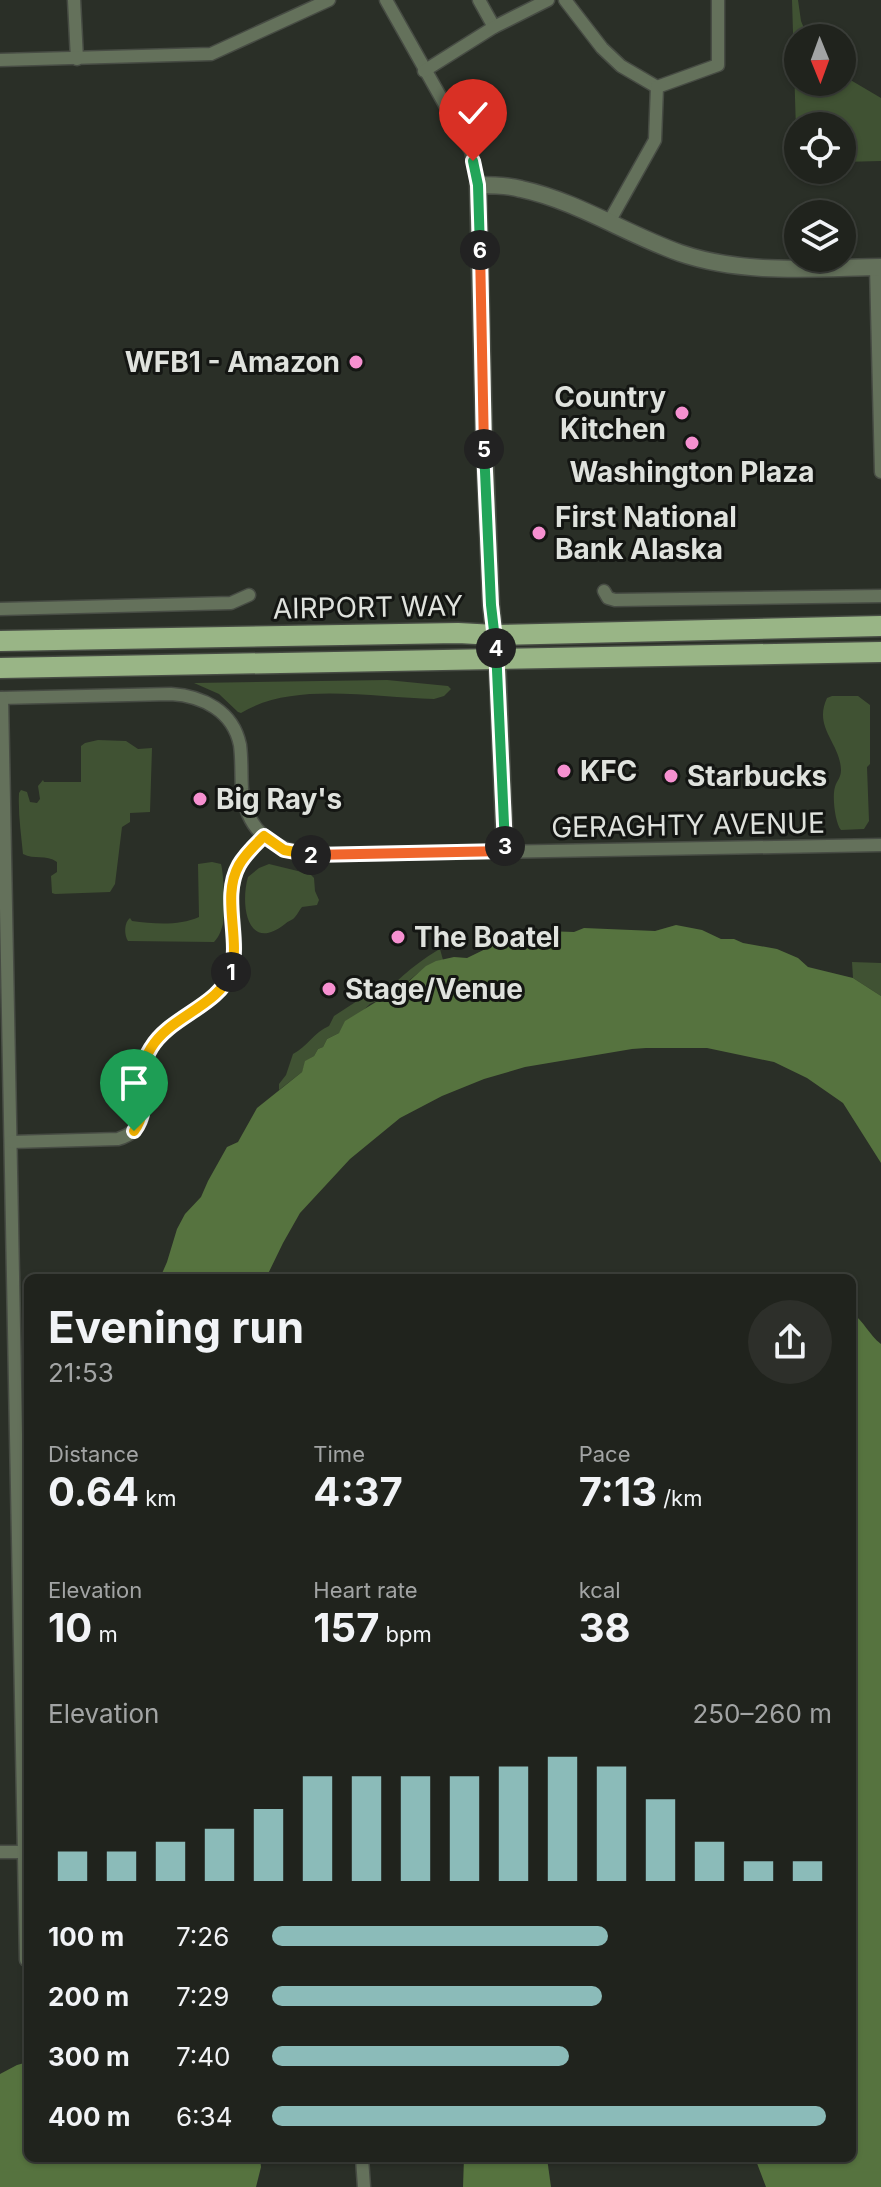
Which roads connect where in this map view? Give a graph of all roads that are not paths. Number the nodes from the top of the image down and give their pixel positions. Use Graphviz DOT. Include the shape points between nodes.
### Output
graph roads {
  1 [pos="74,0"];
  2 [pos="329,0"];
  3 [pos="386,0"];
  4 [pos="479,0"];
  5 [pos="548,0"];
  6 [pos="565,0"];
  7 [pos="718,0"];
  8 [pos="494,27"];
  9 [pos="77,59"];
  10 [pos="0,60"];
  11 [pos="424,71"];
  12 [pos="657,87"];
  13 [pos="478,185"];
  14 [pos="609,222"];
  15 [pos="879,267"];
  16 [pos="881,472"];
  17 [pos="604,591"];
  18 [pos="249,595"];
  19 [pos="881,596"];
  20 [pos="0,609"];
  21 [pos="881,626"];
  22 [pos="495,635"];
  23 [pos="0,641"];
  24 [pos="881,652"];
  25 [pos="497,658"];
  26 [pos="0,668"];
  27 [pos="1,698"];
  28 [pos="264,836"];
  29 [pos="881,845"];
  30 [pos="505,851"];
  31 [pos="11,1142"];
  32 [pos="24,1801"];
  33 [pos="0,1852"];
  34 [pos="24,1852"];
  35 [pos="362,2162"];
  36 [pos="364,2187"];
  1 -- 9 [label="street"];
  2 -- 9 [label="street" via="211,54"];
  3 -- 11 [label="street"];
  4 -- 8 [label="street"];
  5 -- 8 [label="street"];
  6 -- 12 [label="street" via="621,66"];
  7 -- 12 [label="street" via="718,65"];
  8 -- 11 [label="street"];
  9 -- 10 [label="street"];
  11 -- 13 [label="street" via="471,151"];
  12 -- 14 [label="street" via="655,140"];
  13 -- 14 [label="street" via="521,189"];
  13 -- 22 [label="street"];
  14 -- 15 [label="street" via="681,253 724,264"];
  15 -- 16 [label="street"];
  17 -- 19 [label="street" via="615,600"];
  18 -- 20 [label="street" via="231,603"];
  21 -- 22 [label="main road, AIRPORT WAY"];
  22 -- 23 [label="main road, AIRPORT WAY"];
  22 -- 25 [label="street"];
  24 -- 25 [label="main road, AIRPORT WAY"];
  25 -- 26 [label="main road, AIRPORT WAY"];
  25 -- 30 [label="street"];
  27 -- 28 [label="street" via="171,694 202,699 236,734 246,809"];
  27 -- 31 [label="street"];
  28 -- 30 [label="street, GERAGHTY AVENUE" via="284,850 303,854"];
  28 -- 31 [label="street" via="240,863 235,877 232,968 222,988 178,1020 149,1050 144,1112 134,1131 118,1139"];
  29 -- 30 [label="street, GERAGHTY AVENUE"];
  31 -- 32 [label="street"];
  33 -- 34 [label="street"];
  35 -- 36 [label="street"];
}
